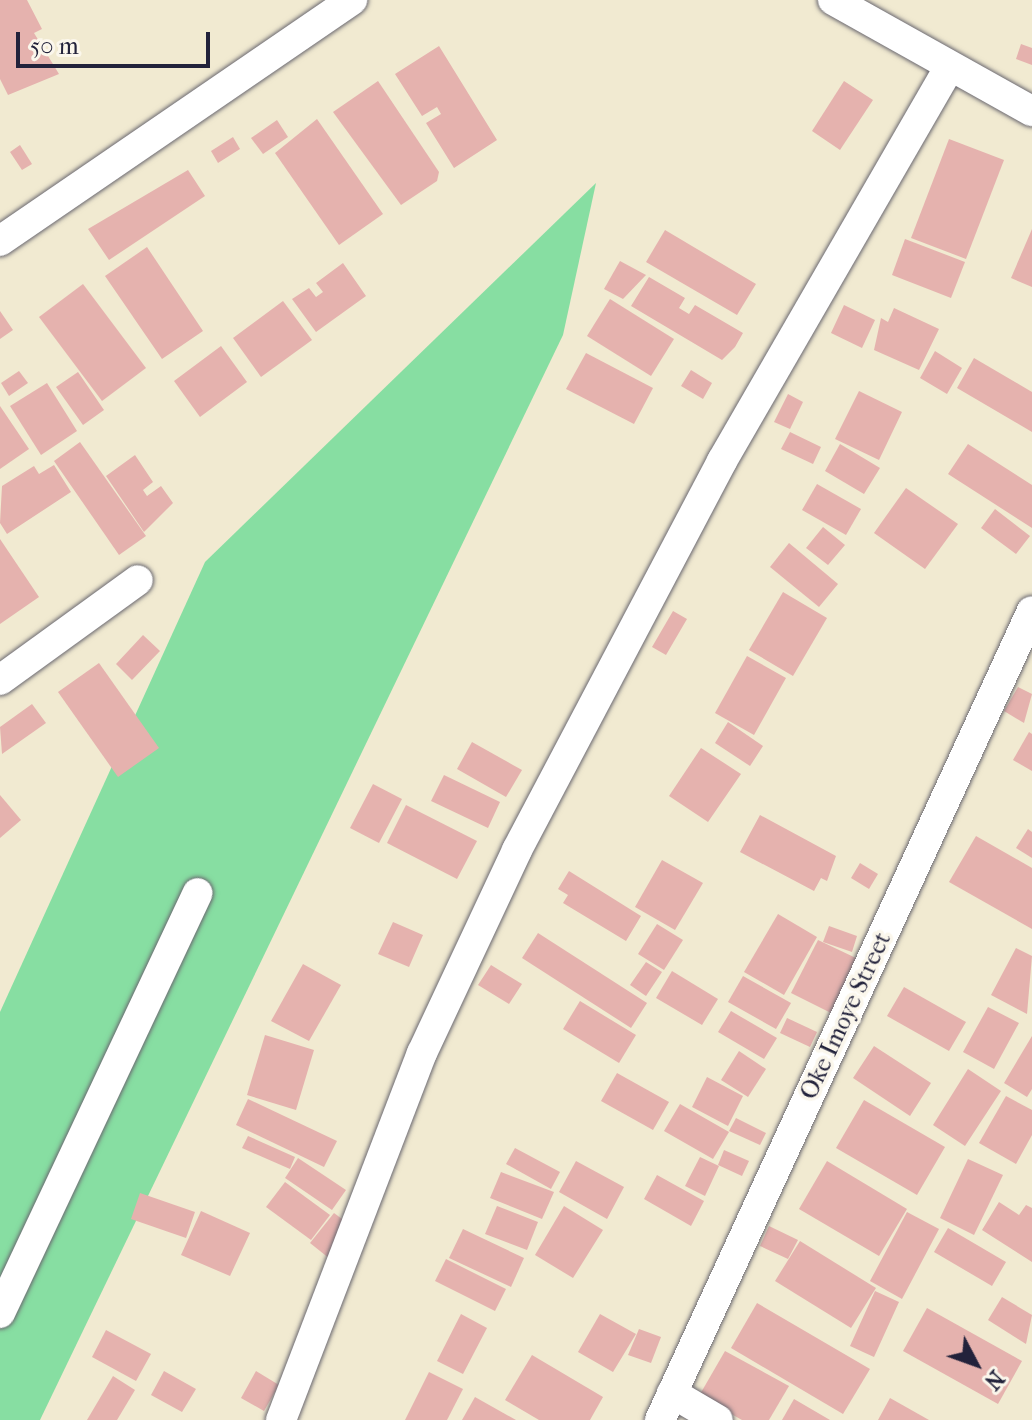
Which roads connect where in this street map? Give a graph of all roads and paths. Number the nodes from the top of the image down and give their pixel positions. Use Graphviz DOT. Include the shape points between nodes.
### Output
graph roads {
  1 [pos="352,0"];
  2 [pos="833,0"];
  3 [pos="948,70"];
  4 [pos="1032,111"];
  5 [pos="0,241"];
  6 [pos="138,580"];
  7 [pos="1032,611"];
  8 [pos="0,680"];
  9 [pos="198,893"];
  10 [pos="0,1313"];
  11 [pos="666,1406"];
  12 [pos="281,1420"];
  13 [pos="718,1420"];
  1 -- 5 [label="street"];
  2 -- 3 [label="street"];
  3 -- 4 [label="street"];
  3 -- 12 [label="street" via="722,461 517,850 422,1053"];
  6 -- 8 [label="street"];
  7 -- 11 [label="street, Oke Imoye Street"];
  9 -- 10 [label="street"];
  11 -- 13 [label="street"];
}
